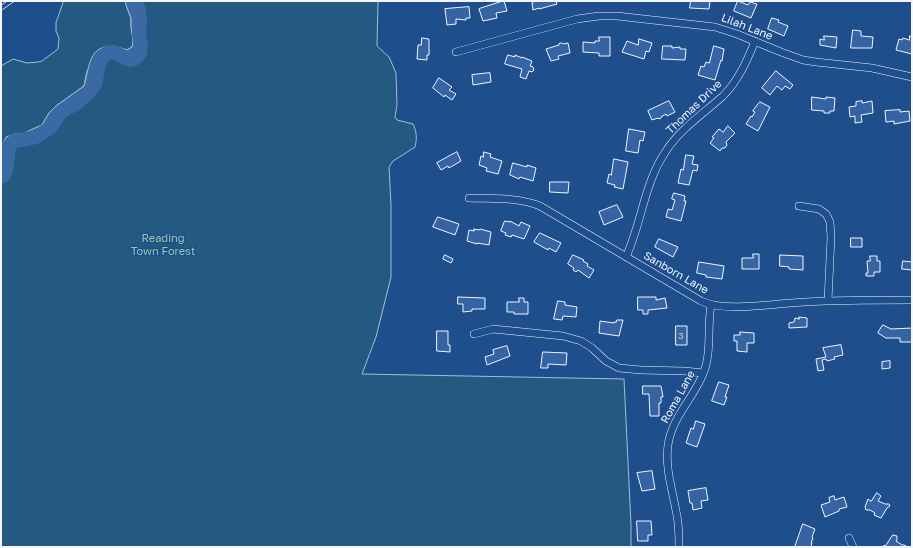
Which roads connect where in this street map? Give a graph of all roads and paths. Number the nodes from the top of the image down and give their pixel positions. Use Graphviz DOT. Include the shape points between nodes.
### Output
graph roads {
  1 [pos="11,1"];
  2 [pos="1,8"];
  3 [pos="756,41"];
  4 [pos="456,52"];
  5 [pos="912,78"];
  6 [pos="469,198"];
  7 [pos="799,206"];
  8 [pos="626,257"];
  9 [pos="912,300"];
  10 [pos="828,301"];
  11 [pos="710,305"];
  12 [pos="474,334"];
  13 [pos="704,373"];
  14 [pos="849,538"];
  15 [pos="679,547"];
  16 [pos="853,547"];
  1 -- 2 [label="lane"];
  3 -- 4 [label="street, Lilah Lane" via="715,27 599,16 578,19"];
  3 -- 5 [label="street, Lilah Lane" via="803,60 872,68"];
  3 -- 8 [label="street, Thomas Drive" via="741,72 729,89 687,126 666,151 650,181 635,236"];
  6 -- 8 [label="street, Sanborn Lane" via="514,199 533,204"];
  7 -- 10 [label="street" via="819,209 829,220 831,237"];
  8 -- 11 [label="street, Sanborn Lane"];
  9 -- 10 [label="street, Sanborn Lane"];
  10 -- 11 [label="street, Sanborn Lane" via="737,307"];
  11 -- 13 [label="street, Roma Lane" via="708,356"];
  12 -- 13 [label="street" via="494,329 563,336 581,341 606,362 619,368"];
  13 -- 15 [label="street, Roma Lane" via="676,420 668,444 667,470 677,512"];
  14 -- 16 [label="street"];
}
